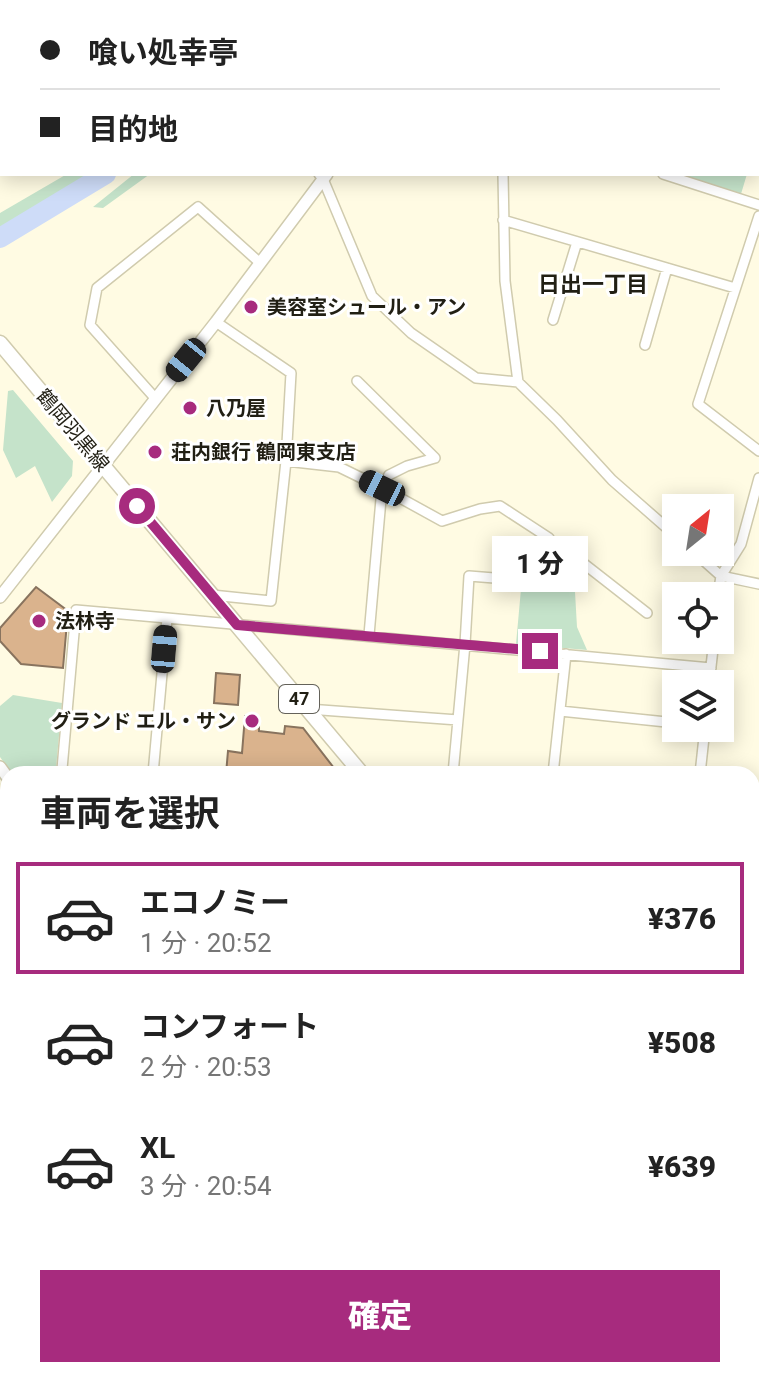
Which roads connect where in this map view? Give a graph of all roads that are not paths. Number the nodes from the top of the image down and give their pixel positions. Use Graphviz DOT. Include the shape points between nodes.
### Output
graph roads {
  1 [pos="323,176"];
  2 [pos="503,176"];
  3 [pos="672,176"];
  4 [pos="759,205"];
  5 [pos="759,216"];
  6 [pos="503,220"];
  7 [pos="577,242"];
  8 [pos="259,262"];
  9 [pos="667,268"];
  10 [pos="735,288"];
  11 [pos="553,320"];
  12 [pos="216,322"];
  13 [pos="0,343"];
  14 [pos="645,345"];
  15 [pos="357,381"];
  16 [pos="518,382"];
  17 [pos="155,398"];
  18 [pos="759,451"];
  19 [pos="286,461"];
  20 [pos="103,465"];
  21 [pos="759,478"];
  22 [pos="382,488"];
  23 [pos="662,524"];
  24 [pos="547,556"];
  25 [pos="710,566"];
  26 [pos="721,576"];
  27 [pos="720,582"];
  28 [pos="759,584"];
  29 [pos="212,595"];
  30 [pos="0,597"];
  31 [pos="647,613"];
  32 [pos="167,618"];
  33 [pos="237,625"];
  34 [pos="369,635"];
  35 [pos="465,644"];
  36 [pos="566,654"];
  37 [pos="712,654"];
  38 [pos="711,668"];
  39 [pos="308,709"];
  40 [pos="560,711"];
  41 [pos="458,720"];
  42 [pos="662,722"];
  43 [pos="703,742"];
  44 [pos="62,766"];
  45 [pos="154,766"];
  46 [pos="355,766"];
  47 [pos="454,766"];
  48 [pos="554,766"];
  49 [pos="701,766"];
  1 -- 8 [label="street"];
  1 -- 16 [label="street" via="372,296 411,333 476,378"];
  2 -- 6 [label="street"];
  3 -- 4 [label="street"];
  5 -- 10 [label="street"];
  6 -- 7 [label="street"];
  6 -- 16 [label="street"];
  7 -- 9 [label="street"];
  7 -- 11 [label="street"];
  8 -- 12 [label="street"];
  8 -- 17 [label="street" via="198,207 97,288 90,325"];
  9 -- 10 [label="street"];
  9 -- 14 [label="street"];
  10 -- 18 [label="street" via="698,404"];
  12 -- 17 [label="street"];
  12 -- 19 [label="street" via="291,373"];
  13 -- 20 [label="main road, 鶴岡羽黒線 / 47"];
  15 -- 22 [label="street" via="435,458 389,475"];
  16 -- 23 [label="street"];
  17 -- 20 [label="street"];
  19 -- 22 [label="street" via="339,467"];
  19 -- 29 [label="street" via="271,601"];
  20 -- 29 [label="main road, 鶴岡羽黒線 / 47"];
  20 -- 30 [label="street"];
  21 -- 26 [label="street" via="741,544"];
  22 -- 24 [label="street" via="442,521 500,506 549,538"];
  22 -- 34 [label="street"];
  24 -- 31 [label="street" via="583,563"];
  24 -- 35 [label="street" via="545,582 469,576"];
  25 -- 26 [label="street"];
  26 -- 27 [label="street"];
  26 -- 28 [label="street"];
  29 -- 33 [label="main road, 鶴岡羽黒線 / 47"];
  32 -- 33 [label="street"];
  32 -- 44 [label="street" via="76,610"];
  32 -- 45 [label="street"];
  33 -- 34 [label="street"];
  33 -- 39 [label="main road, 鶴岡羽黒線 / 47"];
  34 -- 35 [label="street"];
  35 -- 36 [label="street"];
  35 -- 41 [label="street"];
  36 -- 38 [label="street"];
  36 -- 40 [label="street"];
  37 -- 38 [label="street"];
  39 -- 41 [label="street"];
  39 -- 46 [label="main road, 鶴岡羽黒線 / 47"];
  40 -- 42 [label="street"];
  40 -- 48 [label="street"];
  41 -- 47 [label="street"];
  43 -- 49 [label="street"];
}
